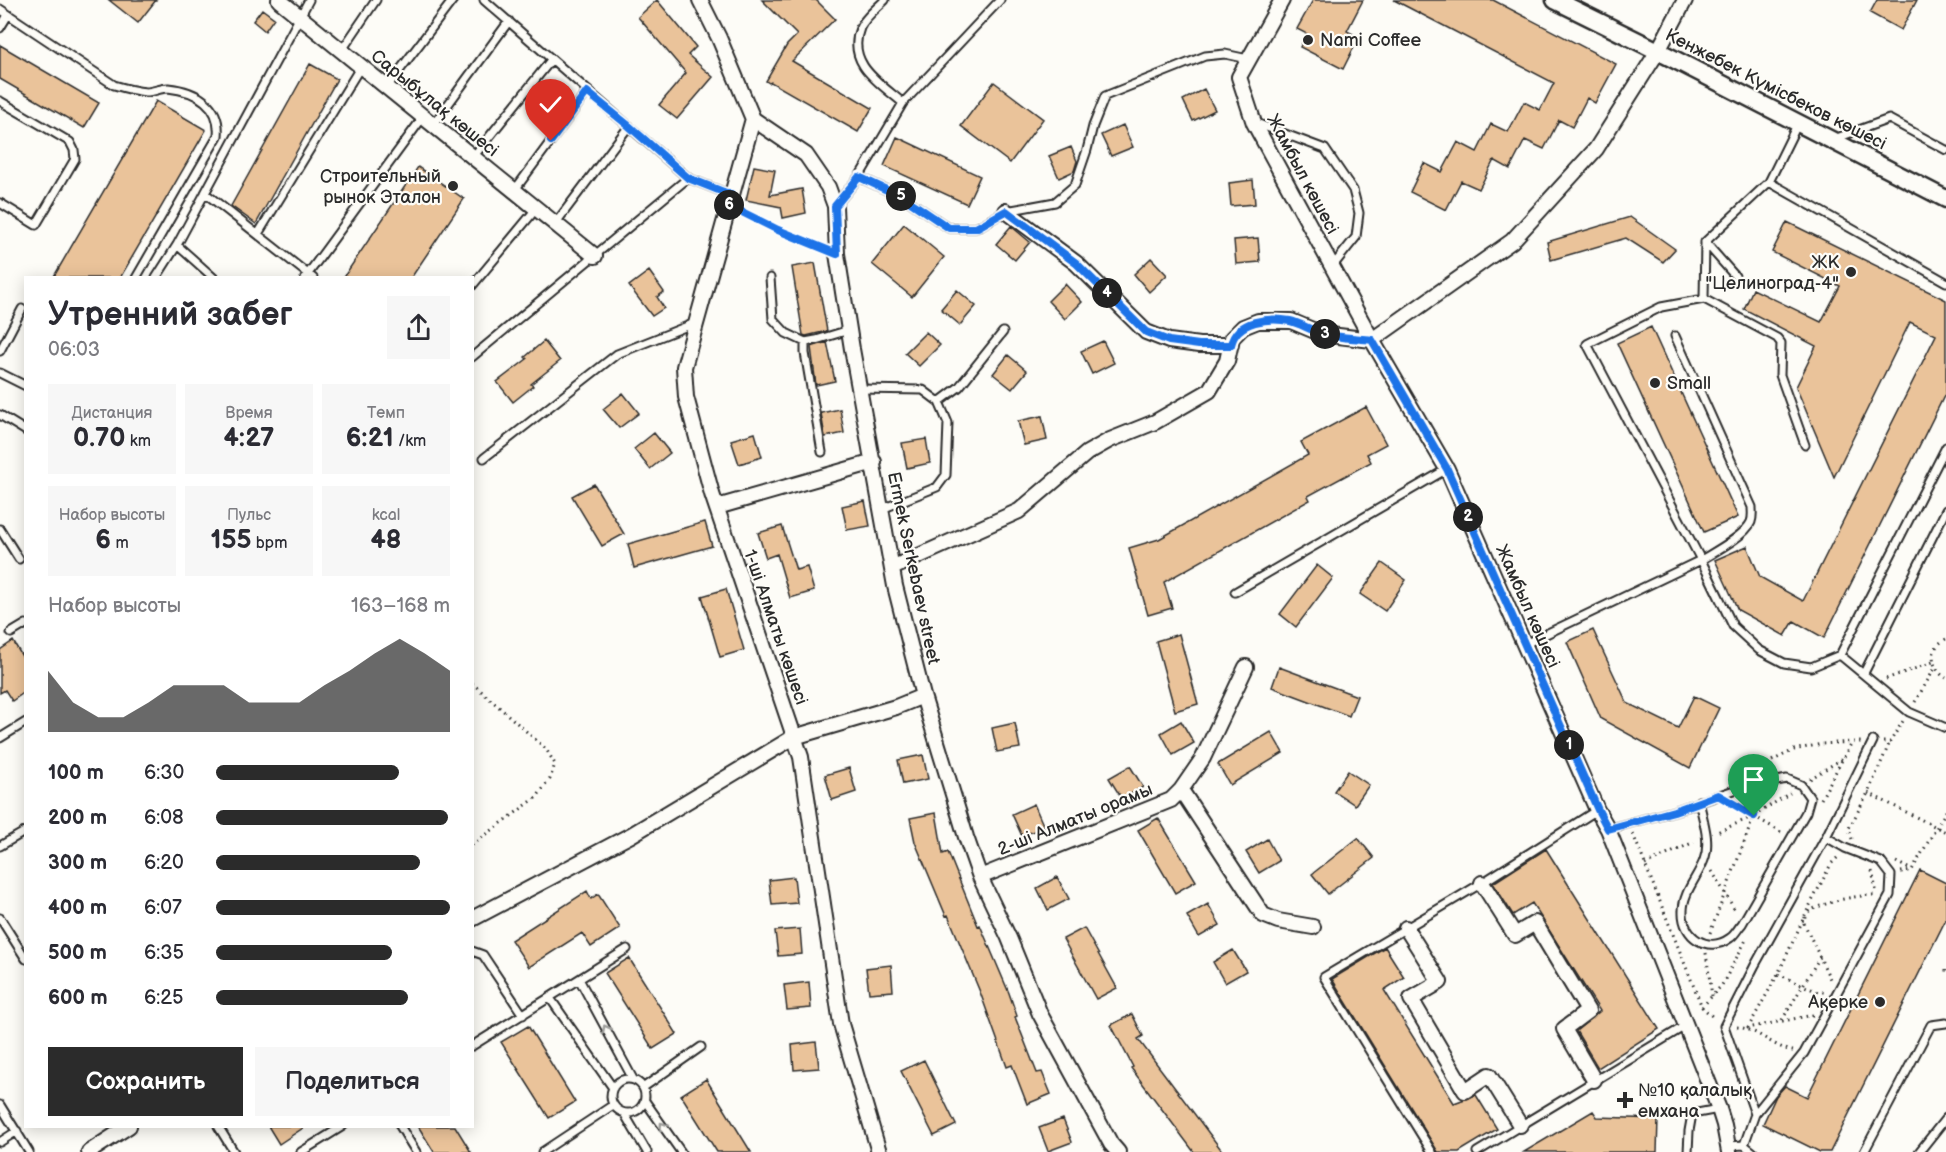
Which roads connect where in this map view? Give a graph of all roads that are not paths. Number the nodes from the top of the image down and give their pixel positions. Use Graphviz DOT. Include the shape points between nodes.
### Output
graph roads {
  1 [pos="279,0"];
  2 [pos="309,0"];
  3 [pos="376,0"];
  4 [pos="453,0"];
  5 [pos="484,0"];
  6 [pos="700,0"];
  7 [pos="885,0"];
  8 [pos="1000,0"];
  9 [pos="1282,0"];
  10 [pos="1555,0"];
  11 [pos="1685,0"];
  12 [pos="0,9"];
  13 [pos="8,15"];
  14 [pos="300,15"];
  15 [pos="509,21"];
  16 [pos="0,28"];
  17 [pos="342,50"];
  18 [pos="1659,51"];
  19 [pos="1248,58"];
  20 [pos="551,60"];
  21 [pos="361,66"];
  22 [pos="387,87"];
  23 [pos="587,92"];
  24 [pos="0,101"];
  25 [pos="903,103"];
  26 [pos="753,119"];
  27 [pos="428,121"];
  28 [pos="1254,123"];
  29 [pos="1798,123"];
  30 [pos="629,126"];
  31 [pos="1832,140"];
  32 [pos="1946,150"];
  33 [pos="473,157"];
  34 [pos="859,177"];
  35 [pos="688,178"];
  36 [pos="1769,182"];
  37 [pos="514,191"];
  38 [pos="205,193"];
  39 [pos="1946,199"];
  40 [pos="729,200"];
  41 [pos="0,203"];
  42 [pos="835,206"];
  43 [pos="536,209"];
  44 [pos="1006,211"];
  45 [pos="555,224"];
  46 [pos="258,234"];
  47 [pos="1705,242"];
  48 [pos="177,245"];
  49 [pos="595,256"];
  50 [pos="1332,267"];
  51 [pos="137,276"];
  52 [pos="157,276"];
  53 [pos="212,276"];
  54 [pos="309,276"];
  55 [pos="1735,276"];
  56 [pos="770,278"];
  57 [pos="1946,282"];
  58 [pos="474,284"];
  59 [pos="1704,299"];
  60 [pos="22,309"];
  61 [pos="695,323"];
  62 [pos="849,330"];
  63 [pos="1003,332"];
  64 [pos="1676,336"];
  65 [pos="1372,340"];
  66 [pos="805,342"];
  67 [pos="1231,345"];
  68 [pos="0,351"];
  69 [pos="474,355"];
  70 [pos="0,373"];
  71 [pos="24,385"];
  72 [pos="859,389"];
  73 [pos="939,402"];
  74 [pos="0,415"];
  75 [pos="24,430"];
  76 [pos="1805,445"];
  77 [pos="1946,447"];
  78 [pos="822,452"];
  79 [pos="484,458"];
  80 [pos="874,462"];
  81 [pos="1447,469"];
  82 [pos="717,507"];
  83 [pos="882,509"];
  84 [pos="1946,510"];
  85 [pos="0,529"];
  86 [pos="19,559"];
  87 [pos="1701,560"];
  88 [pos="892,568"];
  89 [pos="1234,592"];
  90 [pos="24,625"];
  91 [pos="11,633"];
  92 [pos="1525,644"];
  93 [pos="1840,655"];
  94 [pos="1246,667"];
  95 [pos="1864,673"];
  96 [pos="923,696"];
  97 [pos="24,723"];
  98 [pos="1946,728"];
  99 [pos="794,737"];
  100 [pos="0,738"];
  101 [pos="1873,741"];
  102 [pos="1181,790"];
  103 [pos="1698,801"];
  104 [pos="1598,810"];
  105 [pos="1608,829"];
  106 [pos="24,832"];
  107 [pos="1826,837"];
  108 [pos="0,846"];
  109 [pos="980,877"];
  110 [pos="1482,883"];
  111 [pos="0,918"];
  112 [pos="474,918"];
  113 [pos="1313,927"];
  114 [pos="1406,928"];
  115 [pos="627,949"];
  116 [pos="474,952"];
  117 [pos="24,956"];
  118 [pos="579,979"];
  119 [pos="550,998"];
  120 [pos="523,1014"];
  121 [pos="1946,1023"];
  122 [pos="1684,1026"];
  123 [pos="474,1045"];
  124 [pos="701,1047"];
  125 [pos="633,1079"];
  126 [pos="1594,1080"];
  127 [pos="644,1087"];
  128 [pos="613,1088"];
  129 [pos="645,1101"];
  130 [pos="613,1105"];
  131 [pos="0,1106"];
  132 [pos="1719,1109"];
  133 [pos="624,1113"];
  134 [pos="1755,1114"];
  135 [pos="1946,1118"];
  136 [pos="1520,1125"];
  137 [pos="126,1128"];
  138 [pos="219,1128"];
  139 [pos="340,1128"];
  140 [pos="401,1128"];
  141 [pos="17,1131"];
  142 [pos="0,1142"];
  143 [pos="1744,1145"];
  144 [pos="1729,1149"];
  145 [pos="29,1152"];
  146 [pos="89,1152"];
  147 [pos="234,1152"];
  148 [pos="301,1152"];
  149 [pos="416,1152"];
  150 [pos="542,1152"];
  151 [pos="647,1152"];
  152 [pos="681,1152"];
  153 [pos="879,1152"];
  154 [pos="1118,1152"];
  155 [pos="1432,1152"];
  156 [pos="1477,1152"];
  157 [pos="1688,1152"];
  158 [pos="1753,1152"];
  159 [pos="1864,1152"];
  160 [pos="1919,1152"];
  1 -- 14 [label="street, Сарыбұлақ көшесі"];
  2 -- 14 [label="lane"];
  3 -- 17 [label="lane"];
  4 -- 22 [label="lane"];
  5 -- 15 [label="lane"];
  6 -- 26 [label="street"];
  7 -- 25 [label="lane" via="860,27 856,49 862,68"];
  8 -- 25 [label="lane"];
  9 -- 19 [label="street, Жамбыл көшесі"];
  10 -- 18 [label="street, Кенжебек Күмісбеков көшесі"];
  11 -- 18 [label="street"];
  12 -- 13 [label="lane"];
  13 -- 16 [label="lane"];
  13 -- 51 [label="lane" via="114,85 148,92 165,88 186,91 201,97 214,112 218,136"];
  14 -- 17 [label="street, Сарыбұлақ көшесі"];
  14 -- 38 [label="lane"];
  15 -- 20 [label="lane"];
  15 -- 27 [label="lane"];
  17 -- 21 [label="street, Сарыбұлақ көшесі"];
  18 -- 29 [label="street, Кенжебек Күмісбеков көшесі"];
  18 -- 65 [label="street" via="1596,149 1512,241"];
  19 -- 28 [label="street, Жамбыл көшесі" via="1239,77"];
  19 -- 44 [label="lane" via="1205,56 1106,96 1092,126 1075,185 1055,202"];
  20 -- 23 [label="lane"];
  20 -- 33 [label="lane"];
  21 -- 22 [label="street, Сарыбұлақ көшесі"];
  21 -- 46 [label="lane"];
  22 -- 27 [label="street, Сарыбұлақ көшесі"];
  23 -- 30 [label="lane"];
  23 -- 37 [label="lane"];
  24 -- 41 [label="lane" via="70,142 75,159 36,225"];
  25 -- 34 [label="lane"];
  26 -- 40 [label="street, 1-ші Алматы көшесі"];
  26 -- 42 [label="street, Ermek Serkebaev street" via="806,155"];
  27 -- 33 [label="street, Сарыбұлақ көшесі"];
  27 -- 54 [label="lane"];
  28 -- 50 [label="street, Жамбыл көшесі"];
  28 -- 50 [label="lane" via="1325,149 1353,190 1359,213 1356,237"];
  29 -- 31 [label="street, Кенжебек Күмісбеков көшесі"];
  29 -- 36 [label="lane"];
  30 -- 35 [label="lane"];
  30 -- 45 [label="lane"];
  31 -- 32 [label="lane" via="1889,119"];
  31 -- 39 [label="street, Кенжебек Күмісбеков көшесі"];
  33 -- 37 [label="street, Сарыбұлақ көшесі"];
  34 -- 42 [label="lane"];
  34 -- 44 [label="lane" via="906,199 949,228 976,228"];
  35 -- 40 [label="lane"];
  35 -- 49 [label="lane"];
  36 -- 47 [label="lane"];
  36 -- 57 [label="lane"];
  37 -- 43 [label="street, Сарыбұлақ көшесі"];
  38 -- 46 [label="lane"];
  38 -- 48 [label="lane"];
  40 -- 61 [label="street, 1-ші Алматы көшесі"];
  42 -- 62 [label="street, Ermek Serkebaev street" via="837,254"];
  43 -- 45 [label="street, Сарыбұлақ көшесі"];
  43 -- 58 [label="lane"];
  44 -- 67 [label="street" via="1076,263 1146,332 1169,341"];
  45 -- 49 [label="street, Сарыбұлақ көшесі"];
  46 -- 54 [label="lane"];
  47 -- 55 [label="lane"];
  47 -- 59 [label="lane"];
  48 -- 52 [label="lane"];
  48 -- 53 [label="lane"];
  49 -- 69 [label="lane"];
  50 -- 65 [label="street, Жамбыл көшесі"];
  56 -- 66 [label="lane" via="773,319 786,333"];
  59 -- 76 [label="lane" via="1781,343 1780,375"];
  59 -- 87 [label="lane" via="1660,307 1587,344"];
  60 -- 68 [label="lane"];
  61 -- 79 [label="lane" via="617,354"];
  61 -- 82 [label="street, 1-ші Алматы көшесі" via="684,367 686,397"];
  62 -- 66 [label="lane"];
  62 -- 72 [label="street, Ermek Serkebaev street"];
  63 -- 73 [label="lane" via="959,387"];
  64 -- 87 [label="lane" via="1752,507 1748,528"];
  65 -- 67 [label="street" via="1322,333 1291,321 1258,321 1243,327 1232,338"];
  65 -- 81 [label="street, Жамбыл көшесі"];
  66 -- 78 [label="lane"];
  67 -- 88 [label="street" via="1227,361 1209,391 1155,422 1087,453 1019,511"];
  70 -- 71 [label="lane"];
  72 -- 73 [label="lane" via="923,390"];
  72 -- 80 [label="street, Ermek Serkebaev street"];
  73 -- 83 [label="lane" via="948,423 946,475 937,488"];
  74 -- 75 [label="lane"];
  77 -- 93 [label="lane"];
  80 -- 82 [label="street"];
  80 -- 83 [label="street, Ermek Serkebaev street"];
  81 -- 89 [label="lane"];
  81 -- 92 [label="street, Жамбыл көшесі"];
  82 -- 99 [label="street, 1-ші Алматы көшесі"];
  83 -- 88 [label="street, Ermek Serkebaev street"];
  84 -- 95 [label="lane"];
  85 -- 86 [label="lane"];
  87 -- 92 [label="lane"];
  87 -- 93 [label="lane" via="1733,626 1759,650 1784,663 1811,667"];
  88 -- 96 [label="street, Ermek Serkebaev street"];
  90 -- 91 [label="lane"];
  92 -- 104 [label="street, Жамбыл көшесі"];
  93 -- 95 [label="lane"];
  94 -- 102 [label="street, 2-ші Алматы орамы" via="1203,758"];
  95 -- 98 [label="lane" via="1909,712"];
  96 -- 99 [label="street"];
  96 -- 109 [label="street, Ermek Serkebaev street"];
  97 -- 100 [label="lane"];
  99 -- 112 [label="street" via="631,835"];
  99 -- 153 [label="street, 1-ші Алматы көшесі" via="801,757 841,1024"];
  101 -- 107 [label="lane"];
  102 -- 109 [label="street, 2-ші Алматы орамы" via="1172,800"];
  102 -- 113 [label="street, 2-ші Алматы орамы" via="1263,915"];
  103 -- 103 [label="lane" via="1707,836 1705,859 1688,890 1683,911 1693,938 1705,944 1719,943 1731,938 1742,924 1806,812 1810,798 1801,785 1787,779"];
  103 -- 105 [label="lane"];
  104 -- 105 [label="street, Жамбыл көшесі"];
  104 -- 110 [label="lane"];
  105 -- 122 [label="street, Жамбыл көшесі"];
  106 -- 108 [label="lane"];
  107 -- 134 [label="lane" via="1724,1026"];
  107 -- 134 [label="lane" via="1881,862 1891,875 1890,895 1804,1053"];
  109 -- 154 [label="street, Ermek Serkebaev street" via="1040,1014"];
  110 -- 114 [label="lane"];
  110 -- 126 [label="street" via="1515,935 1535,924 1588,1011 1564,1029"];
  111 -- 117 [label="lane"];
  114 -- 136 [label="street" via="1440,982 1411,999 1465,1091 1489,1075"];
  114 -- 155 [label="lane" via="1324,977"];
  115 -- 118 [label="lane"];
  116 -- 120 [label="lane" via="483,955"];
  118 -- 119 [label="lane"];
  125 -- 118 [label="lane, one-way"];
  119 -- 120 [label="lane"];
  119 -- 128 [label="lane"];
  120 -- 123 [label="lane"];
  121 -- 159 [label="lane" via="1930,1025"];
  122 -- 126 [label="lane"];
  122 -- 132 [label="street, Жамбыл көшесі"];
  124 -- 127 [label="lane"];
  125 -- 127 [label="lane"];
  125 -- 128 [label="lane" via="620,1081"];
  126 -- 136 [label="lane"];
  127 -- 129 [label="lane"];
  128 -- 130 [label="lane"];
  129 -- 133 [label="lane" via="637,1112"];
  152 -- 129 [label="lane, one-way"];
  130 -- 133 [label="lane"];
  130 -- 150 [label="lane"];
  131 -- 141 [label="lane"];
  132 -- 144 [label="street, Жамбыл көшесі"];
  132 -- 157 [label="lane" via="1692,1114"];
  133 -- 151 [label="lane"];
  134 -- 143 [label="lane"];
  135 -- 160 [label="lane"];
  136 -- 156 [label="lane"];
  137 -- 146 [label="street"];
  138 -- 147 [label="lane"];
  139 -- 148 [label="lane"];
  140 -- 149 [label="lane"];
  141 -- 142 [label="lane"];
  141 -- 145 [label="lane"];
  143 -- 144 [label="lane"];
  143 -- 158 [label="lane"];
}
